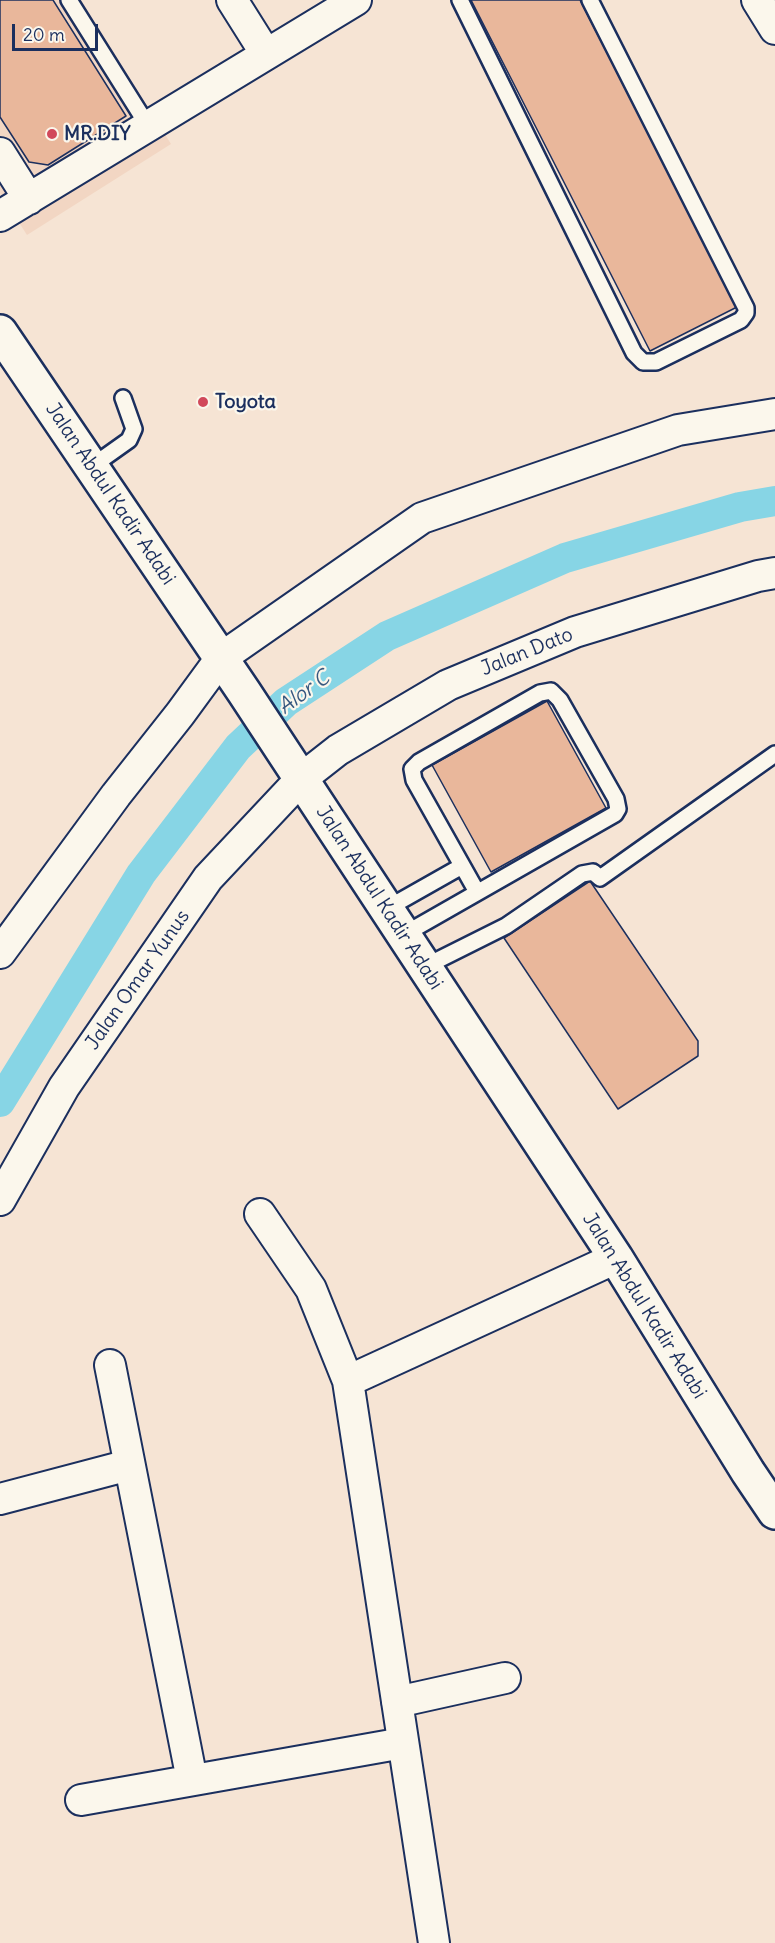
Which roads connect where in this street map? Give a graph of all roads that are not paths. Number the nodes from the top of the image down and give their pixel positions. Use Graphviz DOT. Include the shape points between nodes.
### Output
graph roads {
  1 [pos="69,0"];
  2 [pos="232,0"];
  3 [pos="356,0"];
  4 [pos="460,0"];
  5 [pos="590,0"];
  6 [pos="757,0"];
  7 [pos="775,29"];
  8 [pos="266,54"];
  9 [pos="148,126"];
  10 [pos="0,153"];
  11 [pos="29,199"];
  12 [pos="0,216"];
  13 [pos="0,332"];
  14 [pos="123,398"];
  15 [pos="775,414"];
  16 [pos="91,467"];
  17 [pos="775,573"];
  18 [pos="221,658"];
  19 [pos="775,754"];
  20 [pos="301,779"];
  21 [pos="462,866"];
  22 [pos="477,892"];
  23 [pos="395,922"];
  24 [pos="0,953"];
  25 [pos="424,967"];
  26 [pos="0,1200"];
  27 [pos="260,1214"];
  28 [pos="616,1258"];
  29 [pos="110,1365"];
  30 [pos="348,1381"];
  31 [pos="129,1465"];
  32 [pos="748,1472"];
  33 [pos="0,1499"];
  34 [pos="775,1512"];
  35 [pos="775,1535"];
  36 [pos="505,1678"];
  37 [pos="397,1702"];
  38 [pos="403,1743"];
  39 [pos="192,1780"];
  40 [pos="81,1800"];
  41 [pos="434,1943"];
  1 -- 9 [label="lane"];
  2 -- 8 [label="street"];
  3 -- 8 [label="street"];
  4 -- 5 [label="lane" via="634,353 643,362 656,362 741,320 746,308"];
  6 -- 7 [label="street"];
  8 -- 9 [label="street"];
  9 -- 11 [label="street"];
  10 -- 11 [label="street"];
  11 -- 12 [label="street"];
  13 -- 16 [label="main road, Jalan Abdul Kadir Adabi"];
  14 -- 16 [label="lane" via="134,429 129,440"];
  15 -- 18 [label="street" via="678,430 422,518"];
  16 -- 18 [label="main road, Jalan Abdul Kadir Adabi"];
  17 -- 20 [label="street, Jalan Dato" via="575,632 448,685 338,750"];
  18 -- 20 [label="main road, Jalan Abdul Kadir Adabi"];
  18 -- 24 [label="street"];
  19 -- 25 [label="lane" via="600,878 593,872 582,874 506,926"];
  20 -- 23 [label="main road, Jalan Abdul Kadir Adabi"];
  20 -- 26 [label="street, Jalan Omar Yunus" via="208,878 64,1087"];
  21 -- 22 [label="lane"];
  21 -- 22 [label="lane" via="414,780 412,769 530,699 551,692 560,700 618,809 611,817"];
  21 -- 23 [label="lane"];
  22 -- 23 [label="lane"];
  23 -- 25 [label="main road, Jalan Abdul Kadir Adabi"];
  25 -- 28 [label="main road, Jalan Abdul Kadir Adabi"];
  27 -- 30 [label="street" via="311,1289"];
  28 -- 30 [label="street"];
  28 -- 32 [label="main road, Jalan Abdul Kadir Adabi"];
  29 -- 31 [label="street"];
  30 -- 37 [label="street"];
  31 -- 33 [label="street"];
  31 -- 39 [label="street"];
  32 -- 34 [label="main road, Jalan Abdul Kadir Adabi"];
  32 -- 35 [label="main road, Jalan Abdul Kadir Adabi"];
  36 -- 37 [label="street"];
  37 -- 38 [label="street"];
  38 -- 39 [label="street"];
  38 -- 41 [label="street"];
  39 -- 40 [label="street"];
}
